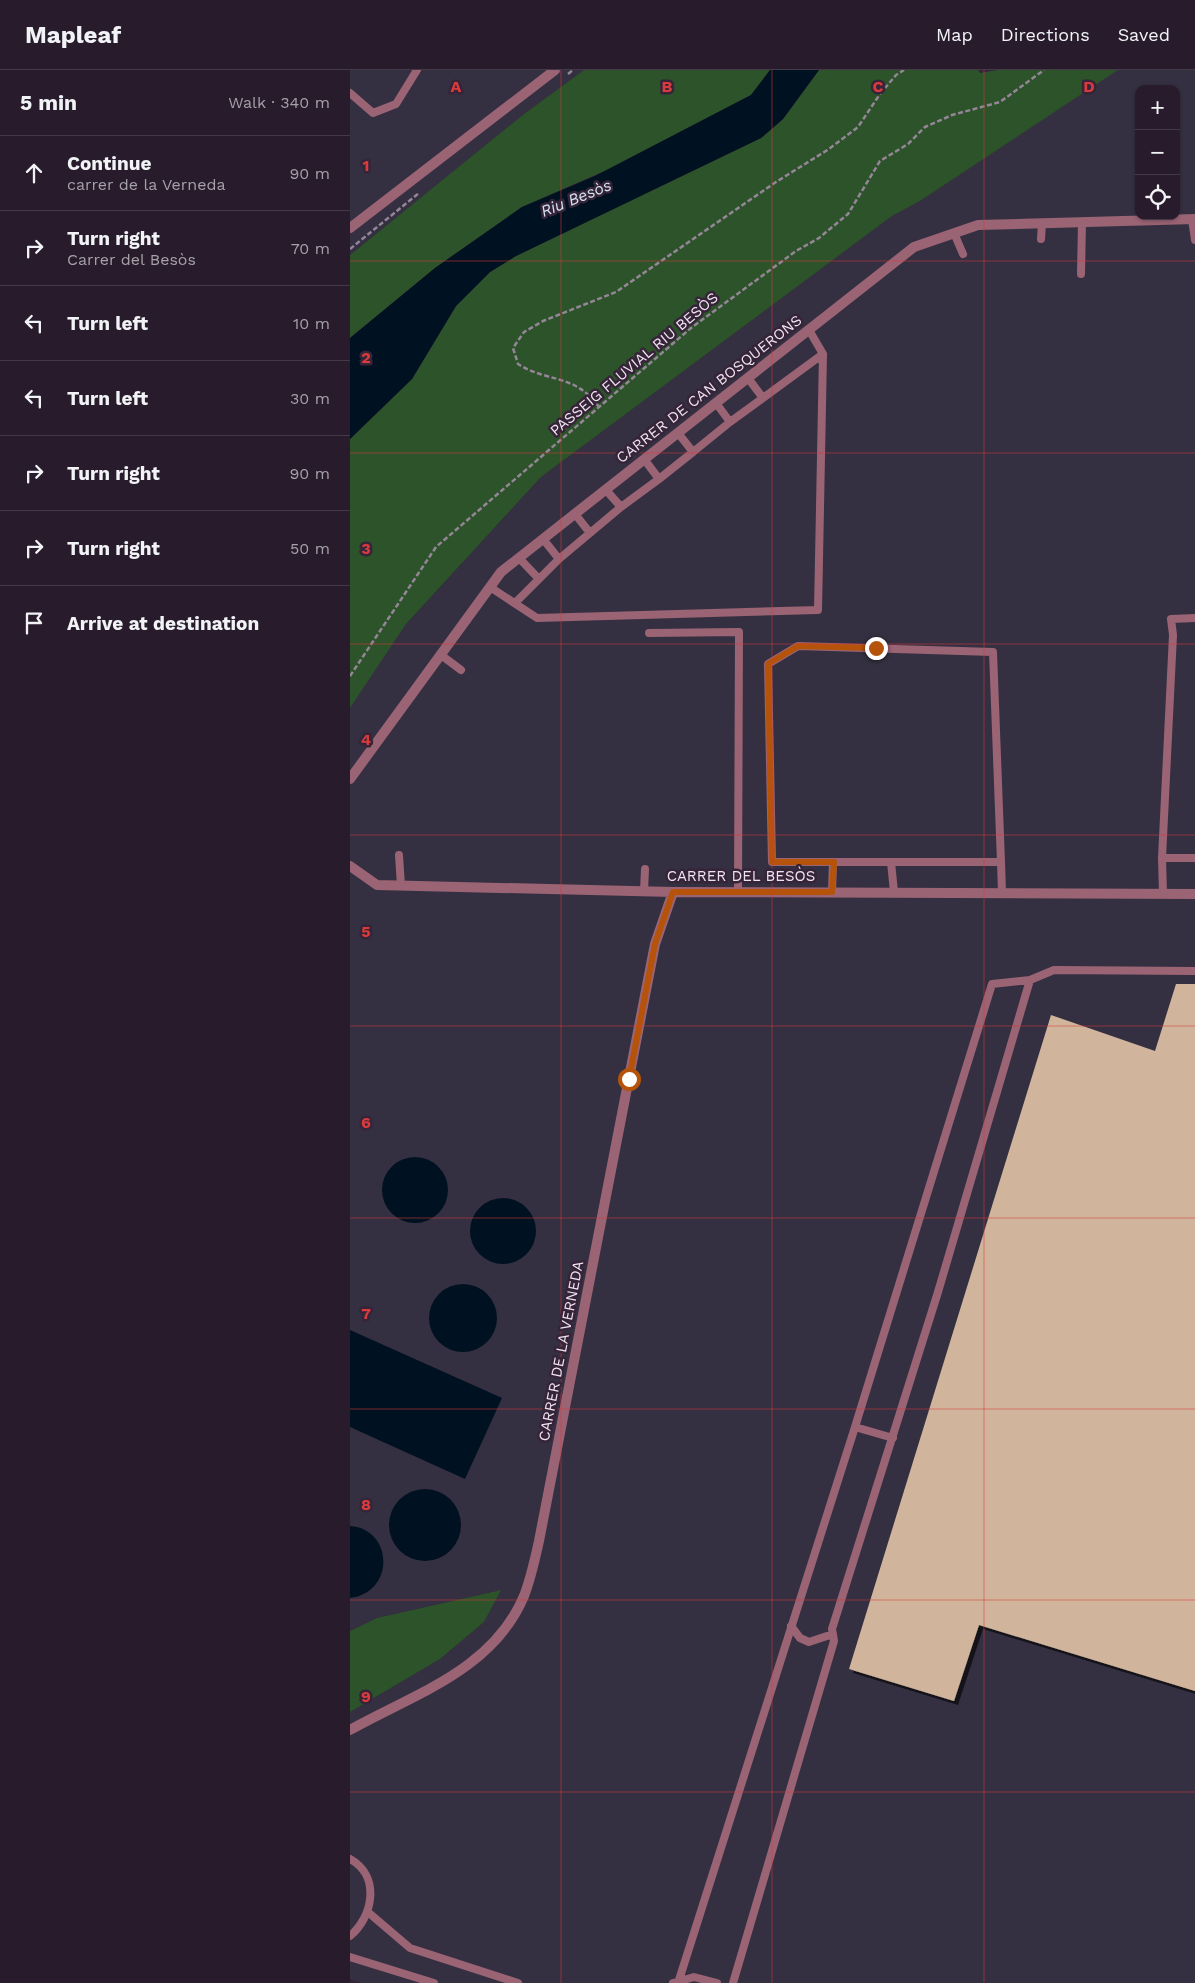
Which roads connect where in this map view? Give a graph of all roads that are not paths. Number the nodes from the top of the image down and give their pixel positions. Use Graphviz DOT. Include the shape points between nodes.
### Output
graph roads {
  1 [pos="417,70"];
  2 [pos="555,70"];
  3 [pos="350,94"];
  4 [pos="1194,219"];
  5 [pos="1082,222"];
  6 [pos="1042,224"];
  7 [pos="350,228"];
  8 [pos="954,233"];
  9 [pos="1041,239"];
  10 [pos="1195,240"];
  11 [pos="963,254"];
  12 [pos="1081,274"];
  13 [pos="809,330"];
  14 [pos="823,354"];
  15 [pos="748,378"];
  16 [pos="763,398"];
  17 [pos="716,403"];
  18 [pos="730,422"];
  19 [pos="678,432"];
  20 [pos="693,452"];
  21 [pos="644,459"];
  22 [pos="659,479"];
  23 [pos="606,490"];
  24 [pos="620,508"];
  25 [pos="575,514"];
  26 [pos="590,533"];
  27 [pos="543,539"];
  28 [pos="519,558"];
  29 [pos="559,559"];
  30 [pos="539,579"];
  31 [pos="490,587"];
  32 [pos="515,603"];
  33 [pos="1195,618"];
  34 [pos="649,634"];
  35 [pos="441,655"];
  36 [pos="461,670"];
  37 [pos="350,779"];
  38 [pos="399,855"];
  39 [pos="1162,858"];
  40 [pos="1195,858"];
  41 [pos="834,862"];
  42 [pos="891,862"];
  43 [pos="1001,862"];
  44 [pos="350,866"];
  45 [pos="645,871"];
  46 [pos="401,886"];
  47 [pos="644,891"];
  48 [pos="738,891"];
  49 [pos="673,892"];
  50 [pos="832,892"];
  51 [pos="894,892"];
  52 [pos="1002,893"];
  53 [pos="1163,894"];
  54 [pos="1195,894"];
  55 [pos="1195,971"];
  56 [pos="1030,980"];
  57 [pos="854,1427"];
  58 [pos="893,1438"];
  59 [pos="791,1626"];
  60 [pos="833,1634"];
  61 [pos="350,1730"];
  62 [pos="350,1860"];
  63 [pos="369,1913"];
  64 [pos="350,1936"];
  65 [pos="350,1956"];
  66 [pos="676,1981"];
  67 [pos="434,1983"];
  68 [pos="518,1983"];
  69 [pos="717,1983"];
  70 [pos="733,1983"];
  1 -- 3 [label="lane" via="396,104 373,113"];
  2 -- 7 [label="street"];
  4 -- 5 [label="street, CARRER DE CAN BOSQUERONS"];
  4 -- 10 [label="lane"];
  5 -- 6 [label="street, CARRER DE CAN BOSQUERONS"];
  5 -- 12 [label="lane"];
  6 -- 8 [label="street, CARRER DE CAN BOSQUERONS" via="978,225"];
  6 -- 9 [label="lane"];
  8 -- 11 [label="lane"];
  8 -- 13 [label="street, CARRER DE CAN BOSQUERONS" via="914,247"];
  13 -- 14 [label="lane"];
  13 -- 15 [label="street, CARRER DE CAN BOSQUERONS"];
  14 -- 16 [label="lane"];
  14 -- 32 [label="lane" via="818,610 537,618"];
  15 -- 16 [label="lane"];
  15 -- 17 [label="street, CARRER DE CAN BOSQUERONS"];
  16 -- 18 [label="lane"];
  17 -- 18 [label="lane"];
  17 -- 19 [label="street, CARRER DE CAN BOSQUERONS"];
  18 -- 20 [label="lane"];
  19 -- 20 [label="lane"];
  19 -- 21 [label="street, CARRER DE CAN BOSQUERONS"];
  20 -- 22 [label="lane"];
  21 -- 22 [label="lane"];
  21 -- 23 [label="street, CARRER DE CAN BOSQUERONS"];
  22 -- 24 [label="lane"];
  23 -- 24 [label="lane"];
  23 -- 25 [label="street, CARRER DE CAN BOSQUERONS"];
  24 -- 26 [label="lane"];
  25 -- 26 [label="lane"];
  25 -- 27 [label="street, CARRER DE CAN BOSQUERONS"];
  26 -- 29 [label="lane"];
  27 -- 28 [label="street, CARRER DE CAN BOSQUERONS"];
  27 -- 29 [label="lane"];
  28 -- 30 [label="lane"];
  28 -- 31 [label="street, CARRER DE CAN BOSQUERONS" via="501,572"];
  29 -- 30 [label="lane"];
  30 -- 32 [label="lane"];
  31 -- 32 [label="lane"];
  31 -- 35 [label="street, CARRER DE CAN BOSQUERONS"];
  33 -- 39 [label="lane" via="1171,619 1173,635"];
  34 -- 48 [label="lane" via="739,632"];
  35 -- 36 [label="lane"];
  35 -- 37 [label="street, CARRER DE CAN BOSQUERONS"];
  38 -- 46 [label="lane"];
  39 -- 40 [label="lane"];
  39 -- 53 [label="lane"];
  41 -- 42 [label="lane"];
  41 -- 43 [label="lane" via="772,862 768,664 798,646 993,652"];
  41 -- 50 [label="lane"];
  42 -- 43 [label="lane"];
  42 -- 51 [label="lane"];
  43 -- 52 [label="lane"];
  44 -- 46 [label="street, CARRER DEL BESÒS" via="377,885"];
  45 -- 47 [label="lane"];
  46 -- 47 [label="street, CARRER DEL BESÒS"];
  47 -- 49 [label="street, CARRER DEL BESÒS"];
  48 -- 49 [label="street, CARRER DEL BESÒS"];
  48 -- 50 [label="street, CARRER DEL BESÒS"];
  49 -- 61 [label="street, CARRER DE LA VERNEDA" via="655,944 539,1541 524,1596 504,1629 463,1669 439,1685"];
  50 -- 51 [label="street, CARRER DEL BESÒS"];
  51 -- 52 [label="street, CARRER DEL BESÒS"];
  52 -- 53 [label="street, CARRER DEL BESÒS"];
  53 -- 54 [label="street, CARRER DEL BESÒS"];
  55 -- 56 [label="lane" via="1054,970"];
  56 -- 57 [label="lane" via="992,984"];
  56 -- 58 [label="lane"];
  57 -- 58 [label="lane"];
  57 -- 59 [label="lane"];
  58 -- 60 [label="lane"];
  59 -- 60 [label="lane" via="800,1638 809,1642"];
  59 -- 66 [label="lane"];
  60 -- 70 [label="lane" via="834,1640"];
  62 -- 63 [label="lane" via="366,1876 371,1894"];
  63 -- 64 [label="lane" via="360,1928"];
  63 -- 68 [label="lane" via="410,1948"];
  65 -- 67 [label="lane"];
  66 -- 69 [label="lane" via="702,1977"];
}
